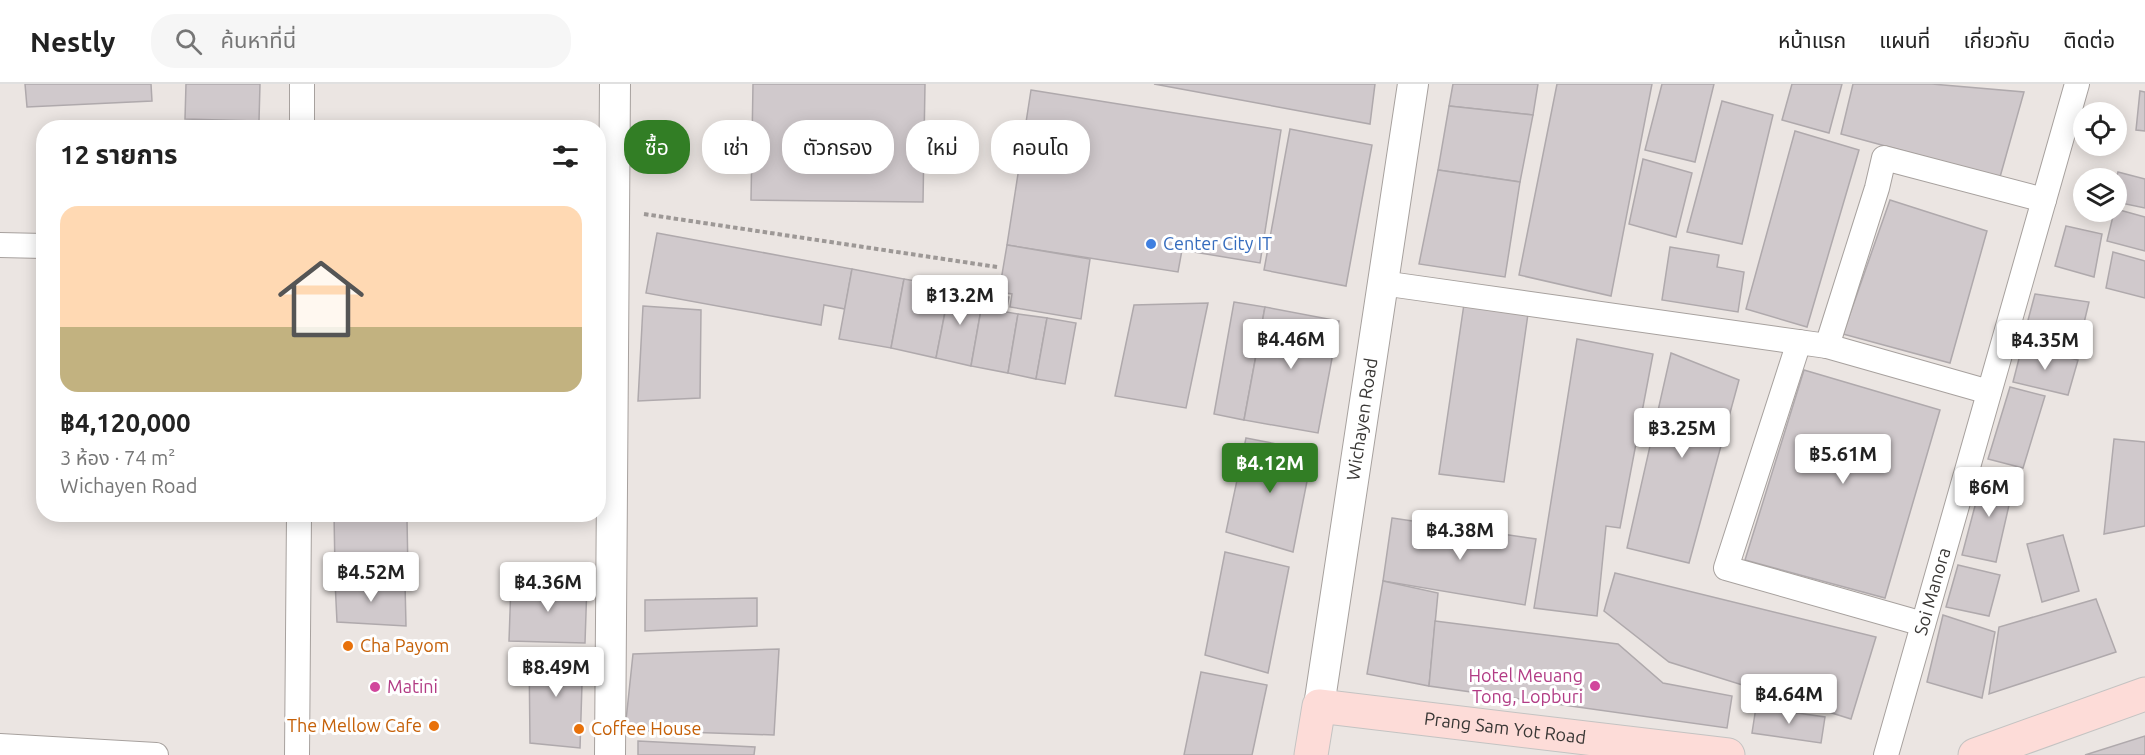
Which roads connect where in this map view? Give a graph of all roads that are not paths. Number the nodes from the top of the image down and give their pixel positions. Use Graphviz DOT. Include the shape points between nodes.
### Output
graph roads {
  1 [pos="302,84"];
  2 [pos="615,84"];
  3 [pos="1413,84"];
  4 [pos="2077,84"];
  5 [pos="302,120"];
  6 [pos="2044,200"];
  7 [pos="0,245"];
  8 [pos="36,246"];
  9 [pos="606,256"];
  10 [pos="1382,283"];
  11 [pos="1799,342"];
  12 [pos="1827,346"];
  13 [pos="1989,392"];
  14 [pos="299,522"];
  15 [pos="1923,624"];
  16 [pos="2145,694"];
  17 [pos="1319,706"];
  18 [pos="0,746"];
  19 [pos="156,755"];
  20 [pos="297,755"];
  21 [pos="610,755"];
  22 [pos="1311,755"];
  23 [pos="1728,755"];
  24 [pos="1886,755"];
  25 [pos="1975,755"];
  1 -- 5 [label="street"];
  2 -- 9 [label="street" via="614,209"];
  3 -- 10 [label="street, Wichayen Road"];
  4 -- 6 [label="street, Soi Manora"];
  6 -- 12 [label="street" via="1884,158"];
  6 -- 13 [label="street, Soi Manora"];
  7 -- 8 [label="street"];
  9 -- 21 [label="street"];
  10 -- 11 [label="street"];
  10 -- 17 [label="street, Wichayen Road"];
  11 -- 12 [label="street"];
  11 -- 15 [label="street" via="1726,567"];
  12 -- 13 [label="street"];
  13 -- 15 [label="street, Soi Manora"];
  14 -- 20 [label="street"];
  15 -- 24 [label="street, Soi Manora"];
  16 -- 25 [label="main road"];
  17 -- 22 [label="main road, Wichayen Road"];
  17 -- 23 [label="main road, Prang Sam Yot Road"];
  18 -- 19 [label="street"];
}
